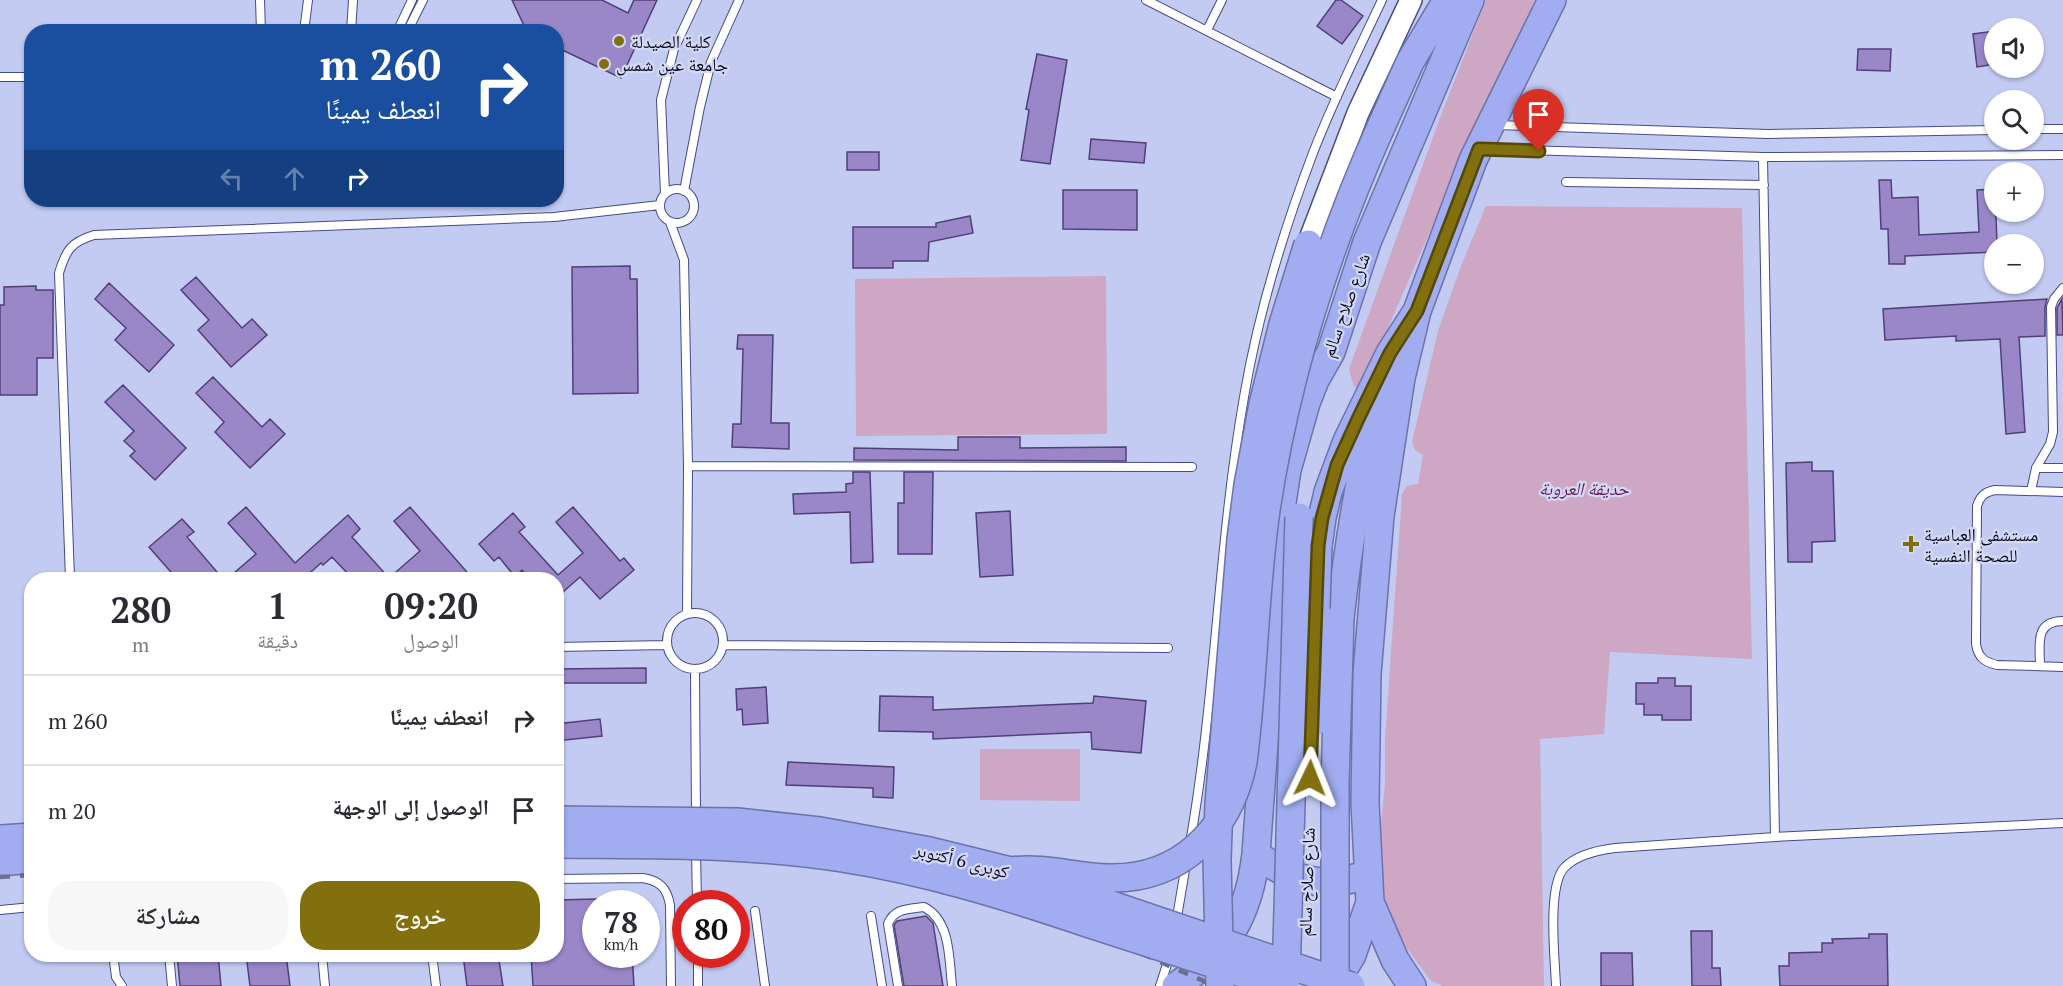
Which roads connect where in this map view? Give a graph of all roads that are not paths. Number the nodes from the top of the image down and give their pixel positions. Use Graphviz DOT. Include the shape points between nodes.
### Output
graph roads {
  1 [pos="260,0"];
  2 [pos="308,0"];
  3 [pos="354,0"];
  4 [pos="412,0"];
  5 [pos="423,0"];
  6 [pos="697,0"];
  7 [pos="739,0"];
  8 [pos="1146,0"];
  9 [pos="1222,0"];
  10 [pos="1382,0"];
  11 [pos="1411,0"];
  12 [pos="1434,0"];
  13 [pos="1447,0"];
  14 [pos="1470,0"];
  15 [pos="1552,0"];
  16 [pos="261,24"];
  17 [pos="305,24"];
  18 [pos="352,24"];
  19 [pos="401,24"];
  20 [pos="411,24"];
  21 [pos="1207,30"];
  22 [pos="1410,62"];
  23 [pos="0,77"];
  24 [pos="24,77"];
  25 [pos="1337,97"];
  26 [pos="1490,125"];
  27 [pos="2044,129"];
  28 [pos="2063,129"];
  29 [pos="1984,130"];
  30 [pos="1479,149"];
  31 [pos="2063,154"];
  32 [pos="1763,157"];
  33 [pos="1566,182"];
  34 [pos="1764,185"];
  35 [pos="684,191"];
  36 [pos="665,194"];
  37 [pos="660,205"];
  38 [pos="670,222"];
  39 [pos="1308,244"];
  40 [pos="2063,288"];
  41 [pos="1417,311"];
  42 [pos="1390,353"];
  43 [pos="1315,380"];
  44 [pos="688,466"];
  45 [pos="1192,467"];
  46 [pos="2036,468"];
  47 [pos="2063,468"];
  48 [pos="2031,491"];
  49 [pos="2063,492"];
  50 [pos="70,572"];
  51 [pos="687,614"];
  52 [pos="2063,621"];
  53 [pos="667,645"];
  54 [pos="723,645"];
  55 [pos="564,647"];
  56 [pos="1168,648"];
  57 [pos="2040,666"];
  58 [pos="2063,667"];
  59 [pos="695,670"];
  60 [pos="564,820"];
  61 [pos="2063,823"];
  62 [pos="1775,837"];
  63 [pos="24,838"];
  64 [pos="0,839"];
  65 [pos="564,844"];
  66 [pos="1256,854"];
  67 [pos="24,860"];
  68 [pos="0,862"];
  69 [pos="1011,871"];
  70 [pos="1367,874"];
  71 [pos="564,879"];
  72 [pos="697,890"];
  73 [pos="1370,902"];
  74 [pos="24,908"];
  75 [pos="0,910"];
  76 [pos="755,911"];
  77 [pos="871,916"];
  78 [pos="114,962"];
  79 [pos="170,962"];
  80 [pos="323,962"];
  81 [pos="433,962"];
  82 [pos="698,968"];
  83 [pos="122,986"];
  84 [pos="172,986"];
  85 [pos="325,986"];
  86 [pos="436,986"];
  87 [pos="671,986"];
  88 [pos="698,986"];
  89 [pos="765,986"];
  90 [pos="882,986"];
  91 [pos="898,986"];
  92 [pos="952,986"];
  93 [pos="1160,986"];
  94 [pos="1176,986"];
  95 [pos="1220,986"];
  96 [pos="1284,986"];
  97 [pos="1303,986"];
  98 [pos="1334,986"];
  99 [pos="1351,986"];
  100 [pos="1412,986"];
  101 [pos="1556,986"];
  1 -- 16 [label="lane"];
  2 -- 17 [label="lane"];
  3 -- 18 [label="lane"];
  4 -- 19 [label="lane"];
  5 -- 20 [label="lane"];
  6 -- 36 [label="lane" via="674,49 661,100"];
  7 -- 35 [label="lane" via="711,62"];
  8 -- 21 [label="lane"];
  9 -- 21 [label="lane"];
  10 -- 25 [label="lane"];
  11 -- 39 [label="main road" via="1353,124"];
  12 -- 22 [label="main road"];
  13 -- 22 [label="highway"];
  14 -- 43 [label="highway, شارع صلاح سالم" via="1367,242 1331,352"];
  15 -- 26 [label="highway, شارع صلاح سالم"];
  21 -- 25 [label="lane"];
  22 -- 69 [label="highway, bridge" via="1357,181 1324,271 1281,427 1266,512 1244,756 1228,809 1197,847 1154,871 1111,878 1046,870"];
  23 -- 24 [label="lane"];
  25 -- 93 [label="lane" via="1314,152 1274,272 1244,394 1226,519 1200,780 1174,939"];
  26 -- 29 [label="lane" via="1768,134"];
  26 -- 30 [label="highway, شارع صلاح سالم"];
  27 -- 28 [label="lane"];
  30 -- 32 [label="lane"];
  30 -- 41 [label="highway, شارع صلاح سالم"];
  31 -- 32 [label="lane"];
  32 -- 34 [label="lane"];
  33 -- 34 [label="lane"];
  34 -- 62 [label="lane"];
  35 -- 36 [label="lane"];
  35 -- 38 [label="lane" via="693,200 692,213 683,222"];
  36 -- 37 [label="lane"];
  37 -- 38 [label="lane"];
  37 -- 50 [label="lane" via="554,218 94,235 80,239 69,248 59,273"];
  38 -- 44 [label="lane" via="684,260"];
  39 -- 95 [label="highway, bridge" via="1263,404 1241,539 1218,804"];
  40 -- 46 [label="lane" via="2051,307 2052,438"];
  41 -- 42 [label="highway, شارع صلاح سالم"];
  41 -- 70 [label="highway" via="1401,378 1380,516 1367,674"];
  42 -- 97 [label="highway, شارع صلاح سالم, bridge" via="1337,465 1318,546"];
  42 -- 98 [label="highway, bridge" via="1359,486 1340,618"];
  43 -- 66 [label="highway" via="1291,453 1281,509"];
  43 -- 96 [label="highway, شارع صلاح سالم, bridge" via="1314,421 1299,517"];
  44 -- 45 [label="lane"];
  44 -- 51 [label="lane"];
  46 -- 47 [label="lane"];
  46 -- 48 [label="lane"];
  48 -- 49 [label="lane"];
  48 -- 57 [label="lane" via="1988,491 1979,500 1976,644 1977,652 1987,663"];
  51 -- 53 [label="lane" via="673,623"];
  51 -- 54 [label="lane" via="710,617 721,629"];
  52 -- 57 [label="lane" via="2054,621 2042,629"];
  53 -- 55 [label="lane"];
  53 -- 59 [label="lane" via="680,665"];
  54 -- 56 [label="lane"];
  54 -- 59 [label="lane" via="717,660"];
  57 -- 58 [label="lane"];
  59 -- 72 [label="lane"];
  60 -- 69 [label="highway, كوبرى 6 أكتوبر, bridge" via="710,820 784,827 903,845"];
  61 -- 62 [label="lane"];
  62 -- 101 [label="lane" via="1604,849 1574,860 1563,869 1554,891"];
  63 -- 64 [label="highway"];
  65 -- 96 [label="highway, كوبرى 6 أكتوبر, bridge" via="735,847 871,863 1000,894"];
  66 -- 70 [label="highway" via="1299,879 1340,881"];
  66 -- 94 [label="highway" via="1250,892 1236,926 1215,955"];
  67 -- 68 [label="highway"];
  69 -- 99 [label="highway, كوبرى 6 أكتوبر, bridge"];
  70 -- 73 [label="highway"];
  71 -- 87 [label="lane" via="643,878 662,885 669,894 670,905"];
  73 -- 98 [label="highway" via="1352,955"];
  73 -- 100 [label="highway" via="1395,960"];
  74 -- 75 [label="lane"];
  76 -- 89 [label="lane"];
  77 -- 90 [label="lane"];
  78 -- 83 [label="lane"];
  79 -- 84 [label="lane"];
  80 -- 85 [label="lane"];
  81 -- 86 [label="lane"];
  82 -- 88 [label="lane"];
  91 -- 92 [label="lane" via="888,924 898,911 924,907 938,916 944,928"];
}
